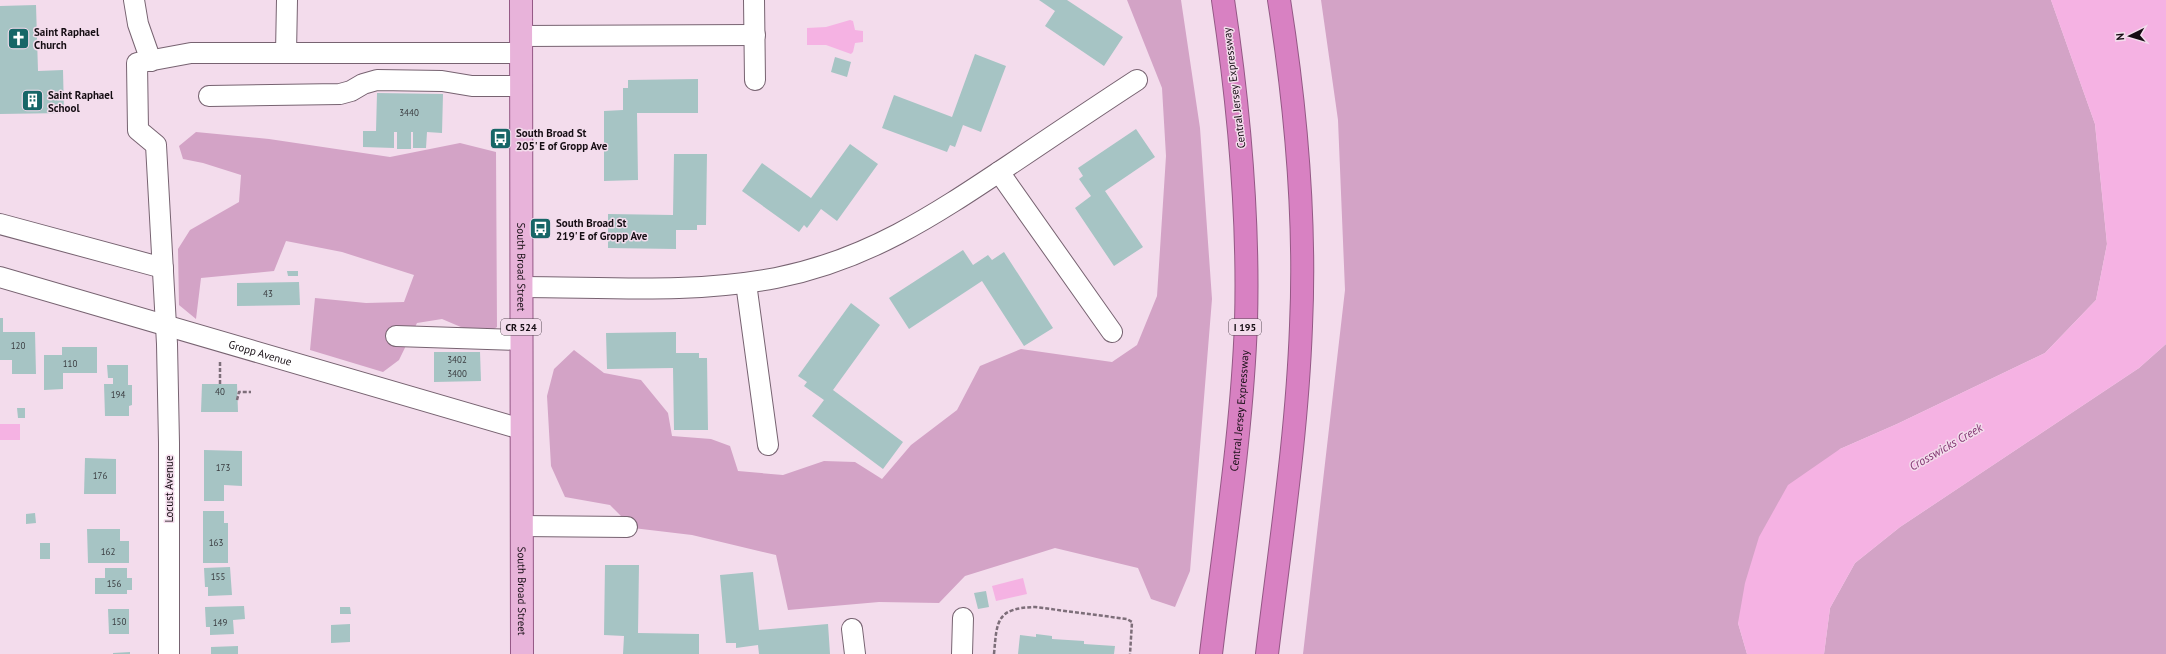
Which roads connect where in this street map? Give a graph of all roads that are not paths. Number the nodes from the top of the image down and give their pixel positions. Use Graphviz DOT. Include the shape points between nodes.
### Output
graph roads {
  1 [pos="134,0"];
  2 [pos="287,0"];
  3 [pos="521,0"];
  4 [pos="754,0"];
  5 [pos="1223,0"];
  6 [pos="1280,0"];
  7 [pos="755,35"];
  8 [pos="521,44"];
  9 [pos="286,53"];
  10 [pos="151,60"];
  11 [pos="755,80"];
  12 [pos="1137,80"];
  13 [pos="520,86"];
  14 [pos="209,96"];
  15 [pos="999,172"];
  16 [pos="0,224"];
  17 [pos="163,268"];
  18 [pos="0,277"];
  19 [pos="746,283"];
  20 [pos="521,287"];
  21 [pos="166,325"];
  22 [pos="1112,332"];
  23 [pos="396,336"];
  24 [pos="521,340"];
  25 [pos="521,429"];
  26 [pos="768,445"];
  27 [pos="521,526"];
  28 [pos="627,527"];
  29 [pos="963,618"];
  30 [pos="852,629"];
  31 [pos="169,654"];
  32 [pos="522,654"];
  33 [pos="855,654"];
  34 [pos="962,654"];
  35 [pos="1211,654"];
  36 [pos="1267,654"];
  1 -- 10 [label="street" via="138,24"];
  2 -- 9 [label="street"];
  3 -- 8 [label="main road, South Broad Street / CR 524"];
  4 -- 7 [label="street"];
  5 -- 35 [label="highway, Central Jersey Expressway / I 195" via="1242,157 1246,322 1241,405"];
  6 -- 36 [label="highway" via="1298,154 1302,240 1301,325 1296,411"];
  7 -- 8 [label="street"];
  7 -- 11 [label="street"];
  8 -- 9 [label="street"];
  8 -- 13 [label="main road, South Broad Street / CR 524"];
  9 -- 10 [label="street" via="191,53"];
  10 -- 17 [label="street, Locust Avenue" via="137,63 138,130 156,145"];
  12 -- 15 [label="street"];
  13 -- 14 [label="street" via="472,86 442,81 377,80 340,94"];
  13 -- 20 [label="main road, South Broad Street / CR 524"];
  15 -- 19 [label="street" via="914,227 865,251 822,266"];
  15 -- 22 [label="street"];
  16 -- 17 [label="street"];
  17 -- 21 [label="street, Locust Avenue"];
  18 -- 21 [label="street, Gropp Avenue"];
  19 -- 20 [label="street" via="686,288"];
  19 -- 26 [label="street"];
  20 -- 24 [label="main road, South Broad Street / CR 524"];
  21 -- 25 [label="street, Gropp Avenue"];
  21 -- 31 [label="street, Locust Avenue"];
  23 -- 24 [label="street"];
  24 -- 25 [label="main road, South Broad Street / CR 524"];
  25 -- 27 [label="main road, South Broad Street / CR 524"];
  27 -- 28 [label="street"];
  27 -- 32 [label="main road, South Broad Street / CR 524"];
  29 -- 34 [label="street"];
  30 -- 33 [label="street"];
}
